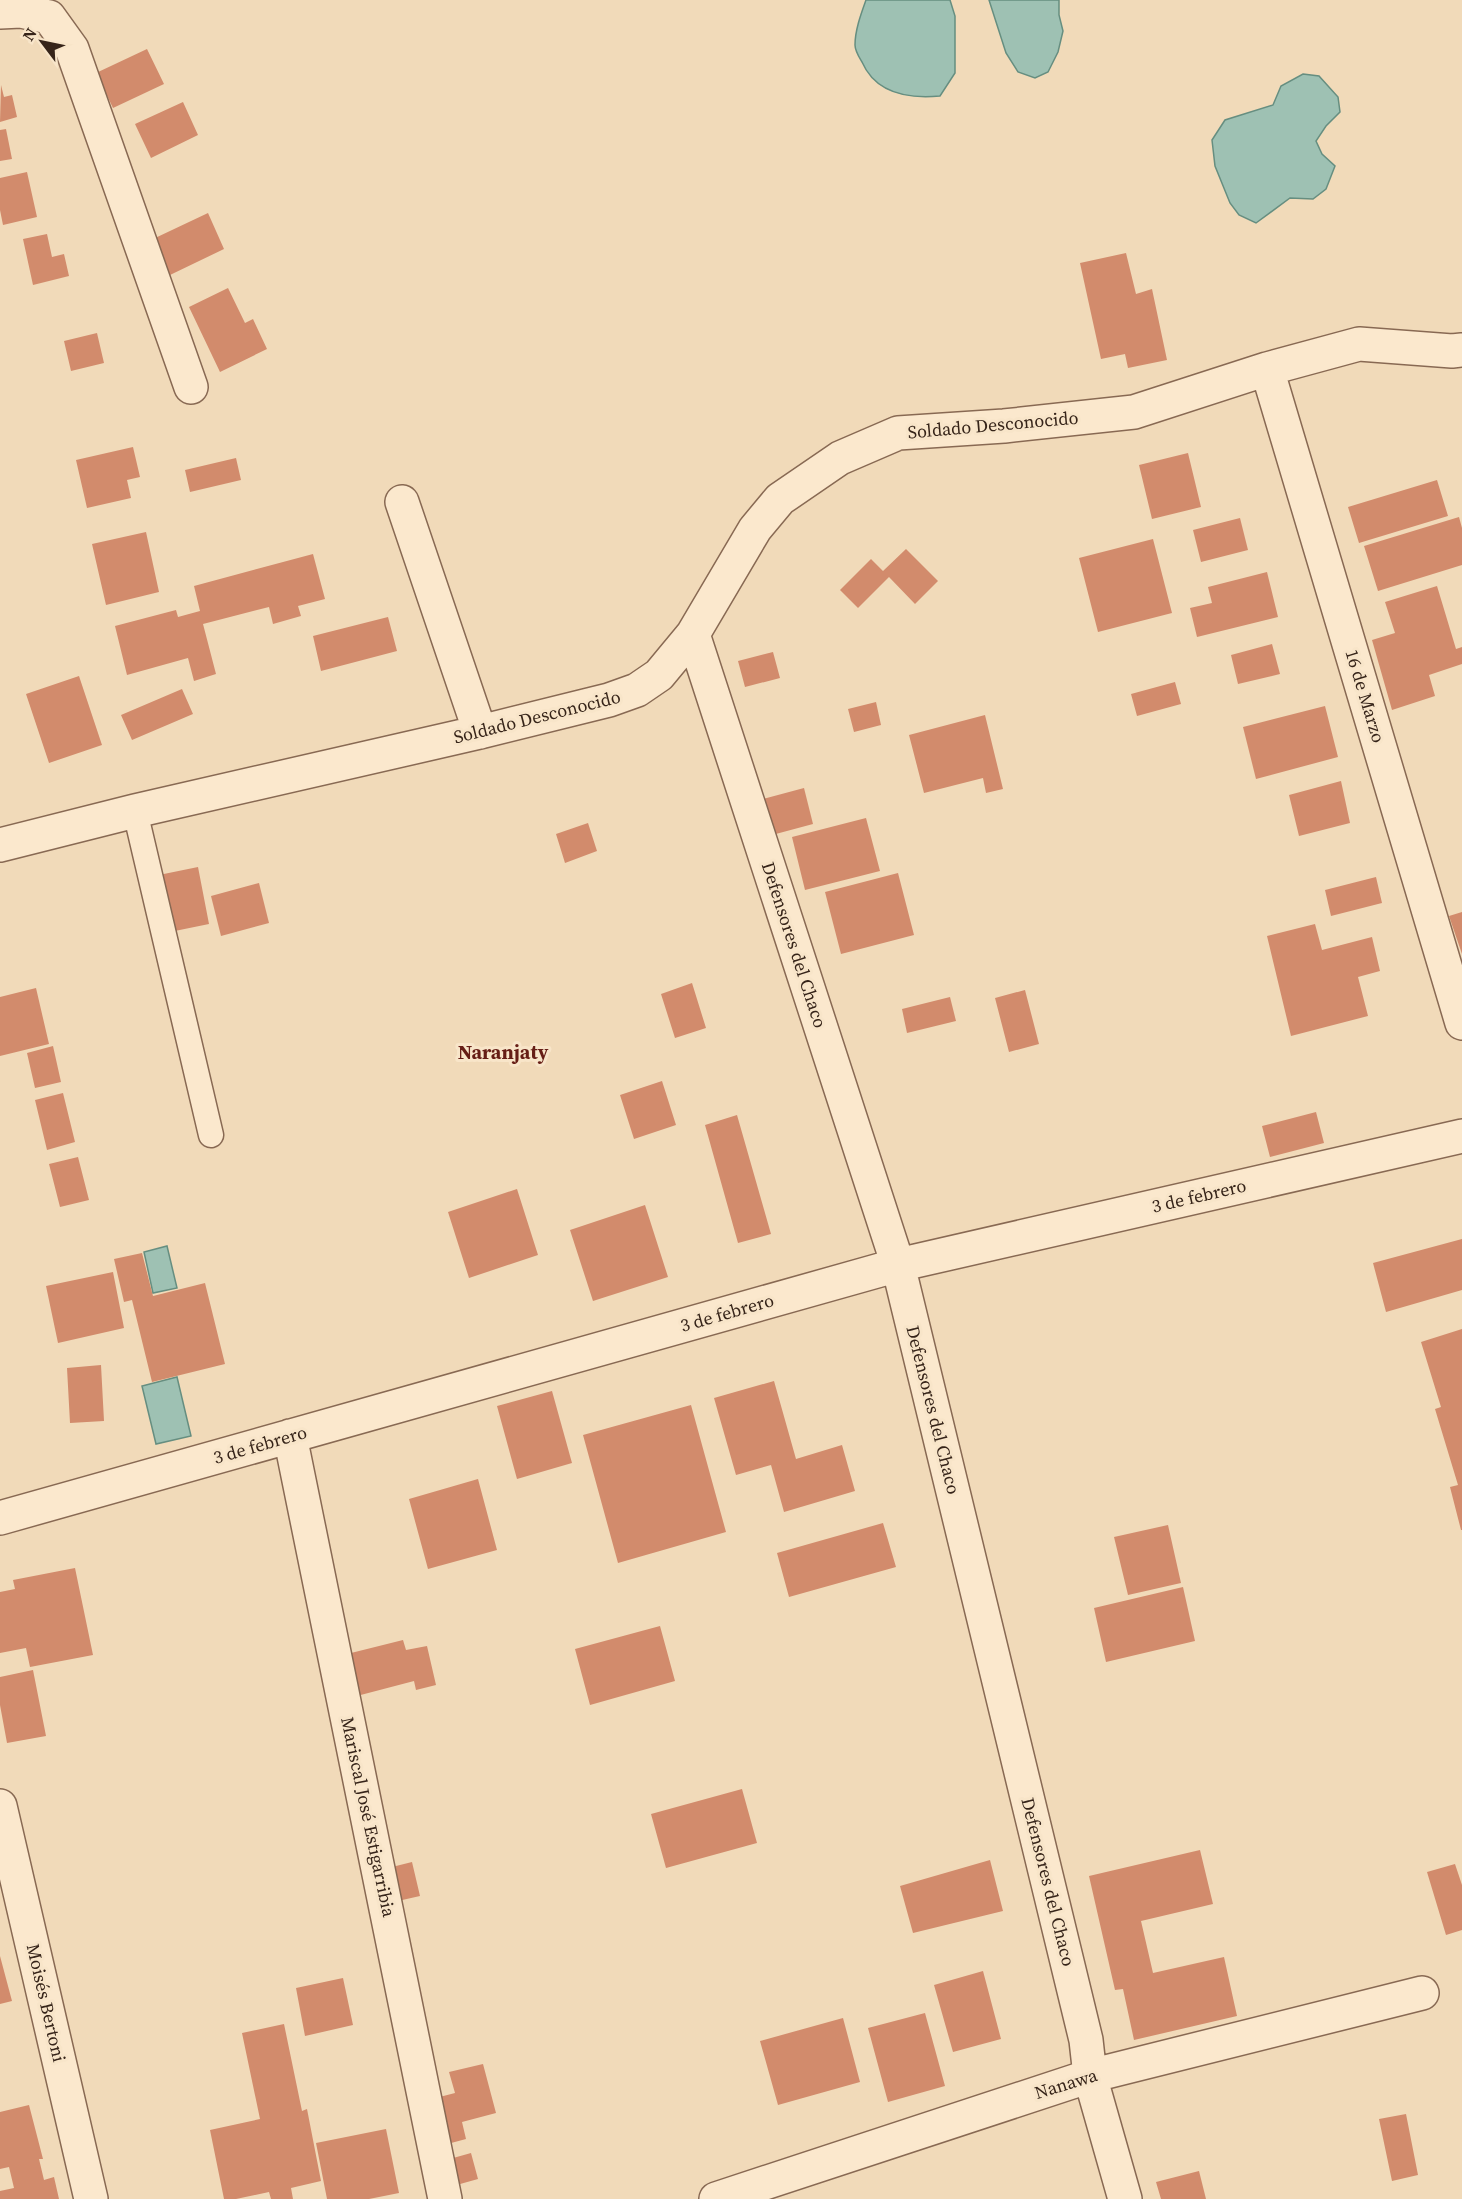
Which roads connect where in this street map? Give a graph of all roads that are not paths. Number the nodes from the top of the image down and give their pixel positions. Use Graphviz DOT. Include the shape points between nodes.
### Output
graph roads {
  1 [pos="0,12"];
  2 [pos="1462,350"];
  3 [pos="1267,369"];
  4 [pos="191,387"];
  5 [pos="402,502"];
  6 [pos="693,634"];
  7 [pos="480,732"];
  8 [pos="135,812"];
  9 [pos="0,846"];
  10 [pos="1462,1023"];
  11 [pos="211,1135"];
  12 [pos="1462,1136"];
  13 [pos="898,1265"];
  14 [pos="290,1436"];
  15 [pos="0,1518"];
  16 [pos="0,1806"];
  17 [pos="1422,1993"];
  18 [pos="1090,2076"];
  19 [pos="91,2199"];
  20 [pos="446,2199"];
  21 [pos="716,2199"];
  22 [pos="1125,2199"];
  1 -- 4 [label="street" via="21,10 49,17 72,49"];
  2 -- 3 [label="street, Soldado Desconocido" via="1359,344"];
  3 -- 6 [label="street, Soldado Desconocido" via="1134,412 898,433 840,458 780,499 755,530"];
  3 -- 10 [label="street, 16 de Marzo"];
  5 -- 7 [label="street"];
  6 -- 7 [label="street, Soldado Desconocido" via="659,675 637,690"];
  6 -- 13 [label="street, Defensores del Chaco"];
  7 -- 8 [label="street, Soldado Desconocido"];
  8 -- 9 [label="street, Soldado Desconocido"];
  8 -- 11 [label="lane"];
  12 -- 13 [label="street, 3 de febrero"];
  13 -- 14 [label="street, 3 de febrero"];
  13 -- 18 [label="street, Defensores del Chaco" via="1086,2040"];
  14 -- 15 [label="street, 3 de febrero"];
  14 -- 20 [label="street, Mariscal José Estigarribia"];
  16 -- 19 [label="street, Moisés Bertoni"];
  17 -- 18 [label="street, Nanawa"];
  18 -- 21 [label="street, Nanawa"];
  18 -- 22 [label="street, Defensores del Chaco"];
}
